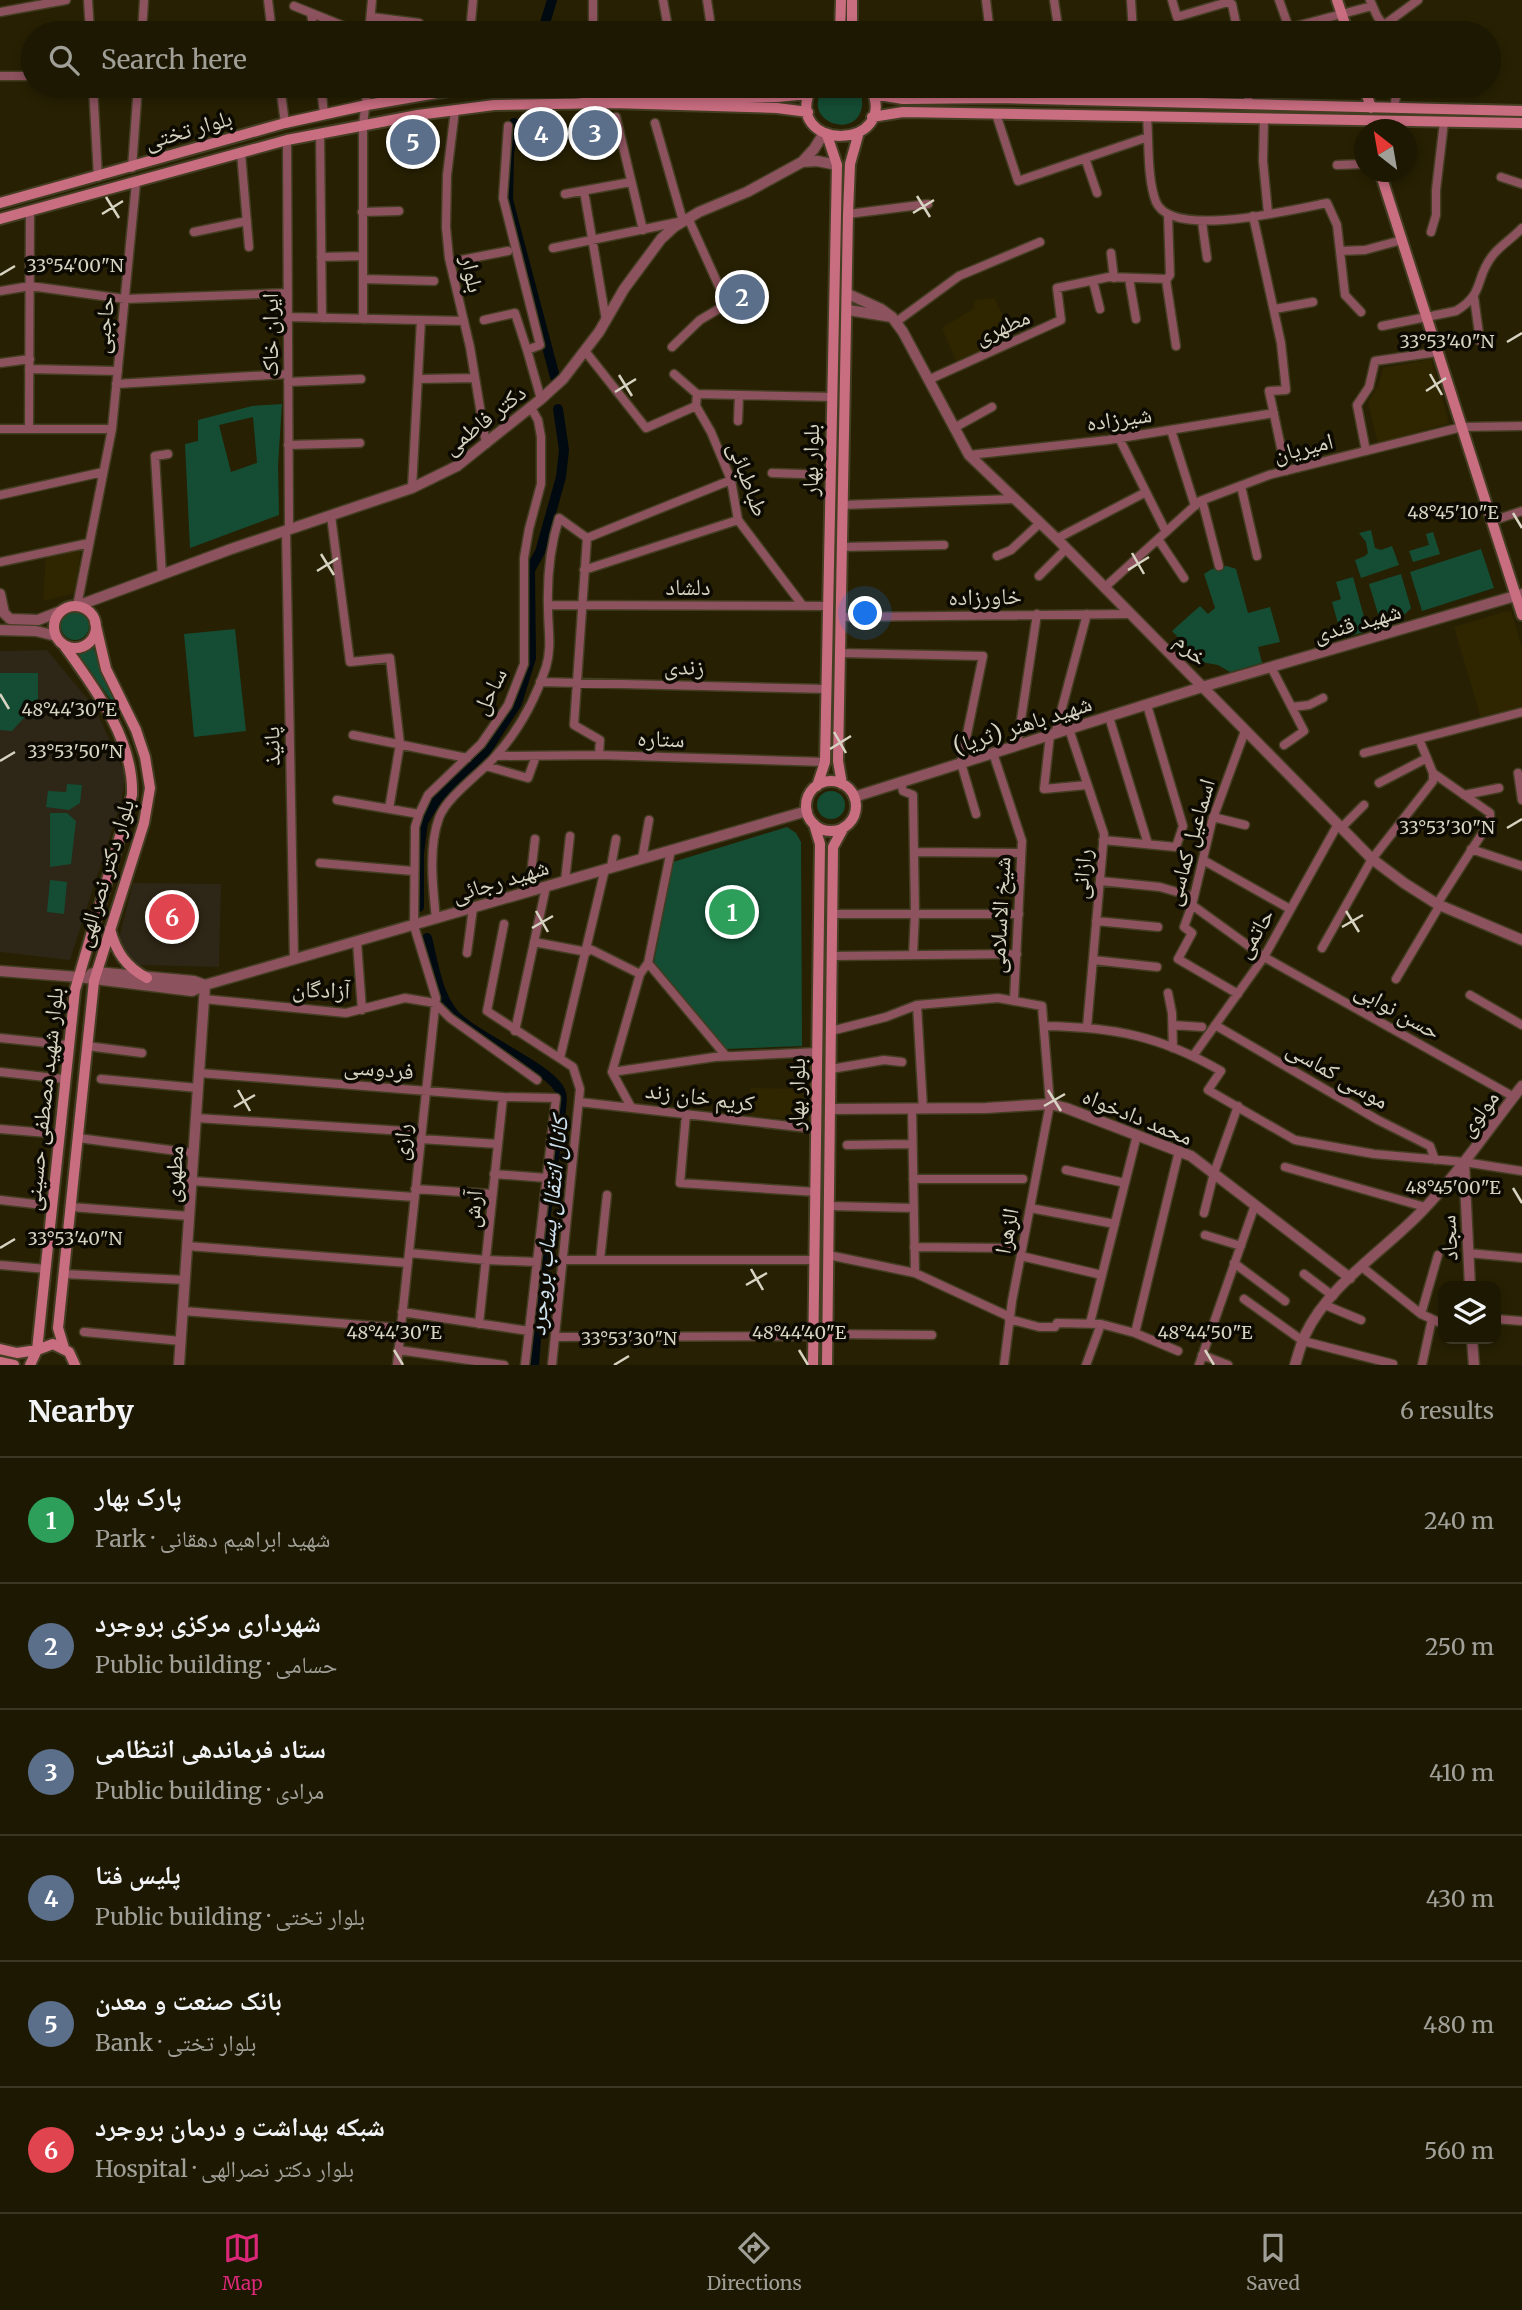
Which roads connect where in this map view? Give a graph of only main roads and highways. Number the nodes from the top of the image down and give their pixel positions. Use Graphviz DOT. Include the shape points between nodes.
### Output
graph roads {
  1 [pos="841,0"];
  2 [pos="852,0"];
  3 [pos="1337,0"];
  4 [pos="840,21"];
  5 [pos="852,21"];
  6 [pos="1344,21"];
  7 [pos="406,98"];
  8 [pos="809,98"];
  9 [pos="874,98"];
  10 [pos="900,98"];
  11 [pos="998,98"];
  12 [pos="998,98"];
  13 [pos="1368,98"];
  14 [pos="1371,108"];
  15 [pos="807,111"];
  16 [pos="1522,111"];
  17 [pos="872,117"];
  18 [pos="1367,119"];
  19 [pos="1417,123"];
  20 [pos="1522,123"];
  21 [pos="1354,124"];
  22 [pos="859,132"];
  23 [pos="825,134"];
  24 [pos="98,177"];
  25 [pos="1383,182"];
  26 [pos="99,192"];
  27 [pos="0,203"];
  28 [pos="0,219"];
  29 [pos="1519,595"];
  30 [pos="1522,615"];
  31 [pos="95,622"];
  32 [pos="60,640"];
  33 [pos="131,719"];
  34 [pos="115,726"];
  35 [pos="842,784"];
  36 [pos="817,786"];
  37 [pos="814,824"];
  38 [pos="844,827"];
  39 [pos="110,927"];
  40 [pos="78,977"];
  41 [pos="95,977"];
  42 [pos="147,978"];
  43 [pos="818,1000"];
  44 [pos="831,1001"];
  45 [pos="65,1079"];
  46 [pos="84,1079"];
  47 [pos="828,1311"];
  48 [pos="814,1312"];
  49 [pos="64,1348"];
  50 [pos="0,1349"];
  51 [pos="37,1350"];
  52 [pos="0,1362"];
  53 [pos="74,1362"];
  54 [pos="14,1365"];
  55 [pos="30,1365"];
  56 [pos="84,1365"];
  57 [pos="813,1365"];
  58 [pos="827,1365"];
  1 -- 4 [label="main road"];
  2 -- 5 [label="main road"];
  3 -- 6 [label="main road"];
  7 -- 24 [label="main road, بلوار تختی" via="285,123"];
  8 -- 15 [label="main road"];
  9 -- 17 [label="main road"];
  10 -- 11 [label="main road"];
  12 -- 14 [label="main road"];
  13 -- 14 [label="main road"];
  14 -- 16 [label="main road"];
  14 -- 18 [label="main road"];
  15 -- 23 [label="main road, بلوار بهار"];
  15 -- 26 [label="main road, بلوار تختی" via="613,103 494,105 287,140"];
  17 -- 21 [label="main road" via="903,112 1264,118"];
  17 -- 22 [label="main road"];
  19 -- 20 [label="main road"];
  22 -- 23 [label="main road" via="847,137"];
  22 -- 35 [label="main road, بلوار بهار" via="850,164 848,214 839,653"];
  23 -- 36 [label="main road, بلوار بهار" via="837,165 825,762"];
  24 -- 26 [label="main road"];
  24 -- 27 [label="main road, بلوار تختی"];
  25 -- 29 [label="main road"];
  26 -- 28 [label="main road, بلوار تختی"];
  29 -- 30 [label="main road"];
  31 -- 32 [label="main road" via="89,642 79,647"];
  31 -- 32 [label="main road" via="86,609 76,606 61,611 54,625"];
  31 -- 33 [label="main road, بلوار دکتر نصرالهی" via="106,669"];
  32 -- 34 [label="main road, بلوار دکتر نصرالهی"];
  33 -- 34 [label="main road"];
  33 -- 39 [label="main road, بلوار دکتر نصرالهی" via="145,757 150,798"];
  34 -- 40 [label="main road, بلوار دکتر نصرالهی" via="130,767 131,804"];
  35 -- 36 [label="main road" via="829,781"];
  35 -- 38 [label="main road" via="854,797 856,811"];
  36 -- 37 [label="main road" via="808,797 807,811"];
  37 -- 38 [label="main road" via="828,831"];
  37 -- 43 [label="main road, بلوار بهار" via="820,844"];
  38 -- 44 [label="main road, بلوار بهار" via="833,847"];
  39 -- 41 [label="main road, بلوار دکتر نصرالهی"];
  39 -- 42 [label="main road" via="124,961"];
  40 -- 45 [label="main road, بلوار شهید مصطفی حسینی"];
  41 -- 46 [label="main road, بلوار شهید مصطفی حسینی"];
  43 -- 44 [label="main road"];
  43 -- 48 [label="main road, بلوار بهار"];
  44 -- 47 [label="main road, بلوار بهار"];
  45 -- 46 [label="main road"];
  45 -- 51 [label="main road, بلوار شهید مصطفی حسینی"];
  46 -- 49 [label="main road, بلوار شهید مصطفی حسینی" via="58,1328"];
  47 -- 48 [label="main road"];
  47 -- 58 [label="main road, بلوار بهار"];
  48 -- 57 [label="main road, بلوار بهار"];
  49 -- 51 [label="main road" via="53,1344"];
  49 -- 53 [label="main road"];
  50 -- 51 [label="main road" via="18,1353"];
  51 -- 55 [label="main road, بلوار شهید مصطفی حسینی"];
  52 -- 54 [label="main road"];
  53 -- 56 [label="main road"];
}
